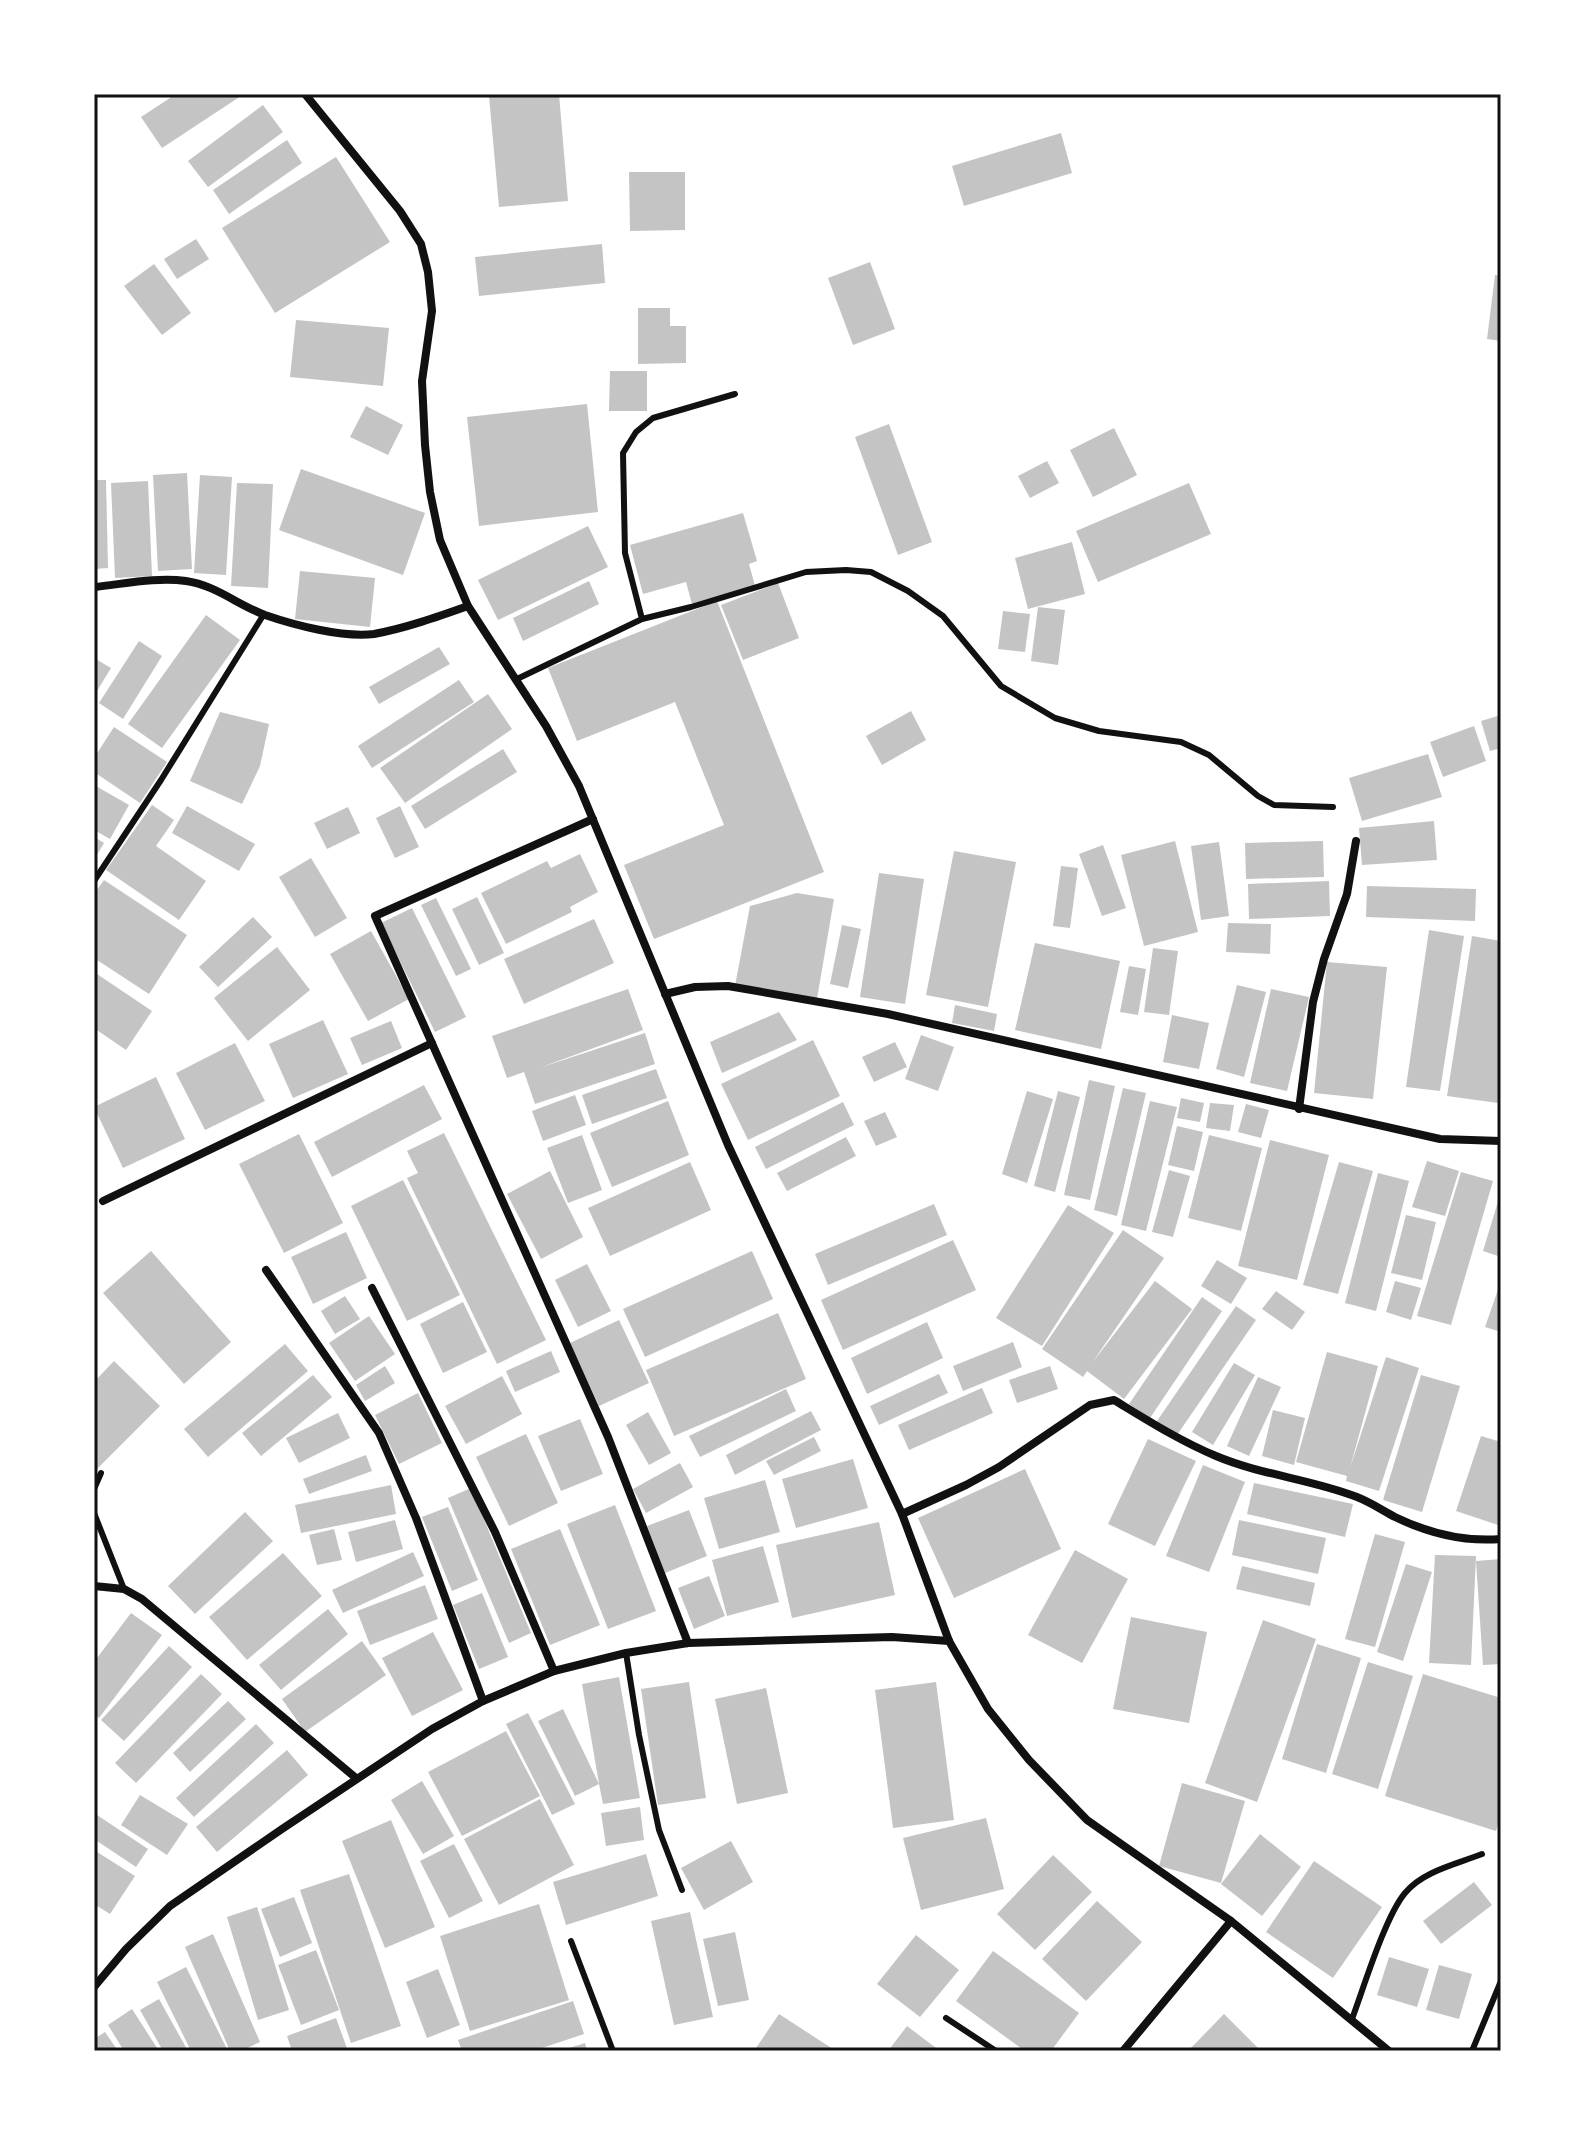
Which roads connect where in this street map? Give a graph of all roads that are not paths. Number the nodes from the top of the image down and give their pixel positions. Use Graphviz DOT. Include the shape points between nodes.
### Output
graph roads {
  1 [pos="305,94"];
  2 [pos="735,394"];
  3 [pos="94,587"];
  4 [pos="468,606"];
  5 [pos="264,614"];
  6 [pos="642,619"];
  7 [pos="517,679"];
  8 [pos="1333,807"];
  9 [pos="593,819"];
  10 [pos="1356,841"];
  11 [pos="94,881"];
  12 [pos="665,994"];
  13 [pos="432,1043"];
  14 [pos="1299,1109"];
  15 [pos="1501,1141"];
  16 [pos="103,1201"];
  17 [pos="266,1270"];
  18 [pos="372,1288"];
  19 [pos="101,1473"];
  20 [pos="94,1489"];
  21 [pos="94,1513"];
  22 [pos="902,1514"];
  23 [pos="1501,1539"];
  24 [pos="94,1586"];
  25 [pos="124,1589"];
  26 [pos="949,1641"];
  27 [pos="688,1643"];
  28 [pos="626,1653"];
  29 [pos="554,1671"];
  30 [pos="483,1701"];
  31 [pos="356,1778"];
  32 [pos="1482,1854"];
  33 [pos="682,1890"];
  34 [pos="1231,1921"];
  35 [pos="571,1941"];
  36 [pos="1501,1981"];
  37 [pos="94,1987"];
  38 [pos="946,2018"];
  39 [pos="1352,2019"];
  40 [pos="613,2051"];
  41 [pos="996,2051"];
  42 [pos="1123,2051"];
  43 [pos="1389,2051"];
  44 [pos="1472,2051"];
  1 -- 4 [label="street" via="421,244 432,311 422,381 430,492 440,540"];
  2 -- 6 [label="lane" via="653,418 623,453 625,553"];
  3 -- 5 [label="street" via="187,581"];
  4 -- 5 [label="street" via="370,634 330,631"];
  4 -- 7 [label="street"];
  5 -- 11 [label="lane"];
  6 -- 7 [label="lane"];
  6 -- 8 [label="lane" via="806,572 871,572 943,616 1001,686 1055,718 1099,731 1181,742 1209,755 1274,805"];
  7 -- 9 [label="street"];
  9 -- 12 [label="street"];
  9 -- 13 [label="street" via="375,916"];
  10 -- 14 [label="street" via="1347,894 1313,1002"];
  12 -- 14 [label="street" via="728,986 888,1014"];
  12 -- 22 [label="street" via="728,1145"];
  13 -- 16 [label="street"];
  13 -- 27 [label="street" via="608,1437"];
  14 -- 15 [label="street" via="1440,1139"];
  17 -- 30 [label="street" via="386,1446"];
  18 -- 29 [label="street" via="495,1532"];
  19 -- 20 [label="lane"];
  21 -- 25 [label="lane"];
  22 -- 23 [label="street" via="988,1473 1090,1405 1114,1400 1218,1457 1359,1498 1429,1530 1474,1541"];
  22 -- 26 [label="street"];
  24 -- 25 [label="street"];
  25 -- 31 [label="street" via="162,1614"];
  26 -- 27 [label="street" via="892,1637"];
  26 -- 34 [label="street" via="988,1709 1087,1820"];
  27 -- 28 [label="street"];
  28 -- 29 [label="street"];
  28 -- 33 [label="lane" via="659,1830"];
  29 -- 30 [label="street"];
  30 -- 31 [label="street"];
  31 -- 37 [label="street" via="170,1906"];
  32 -- 39 [label="lane" via="1433,1873 1405,1892"];
  34 -- 39 [label="street"];
  34 -- 42 [label="street"];
  35 -- 40 [label="lane"];
  36 -- 44 [label="lane"];
  38 -- 41 [label="lane"];
  39 -- 43 [label="street"];
}
